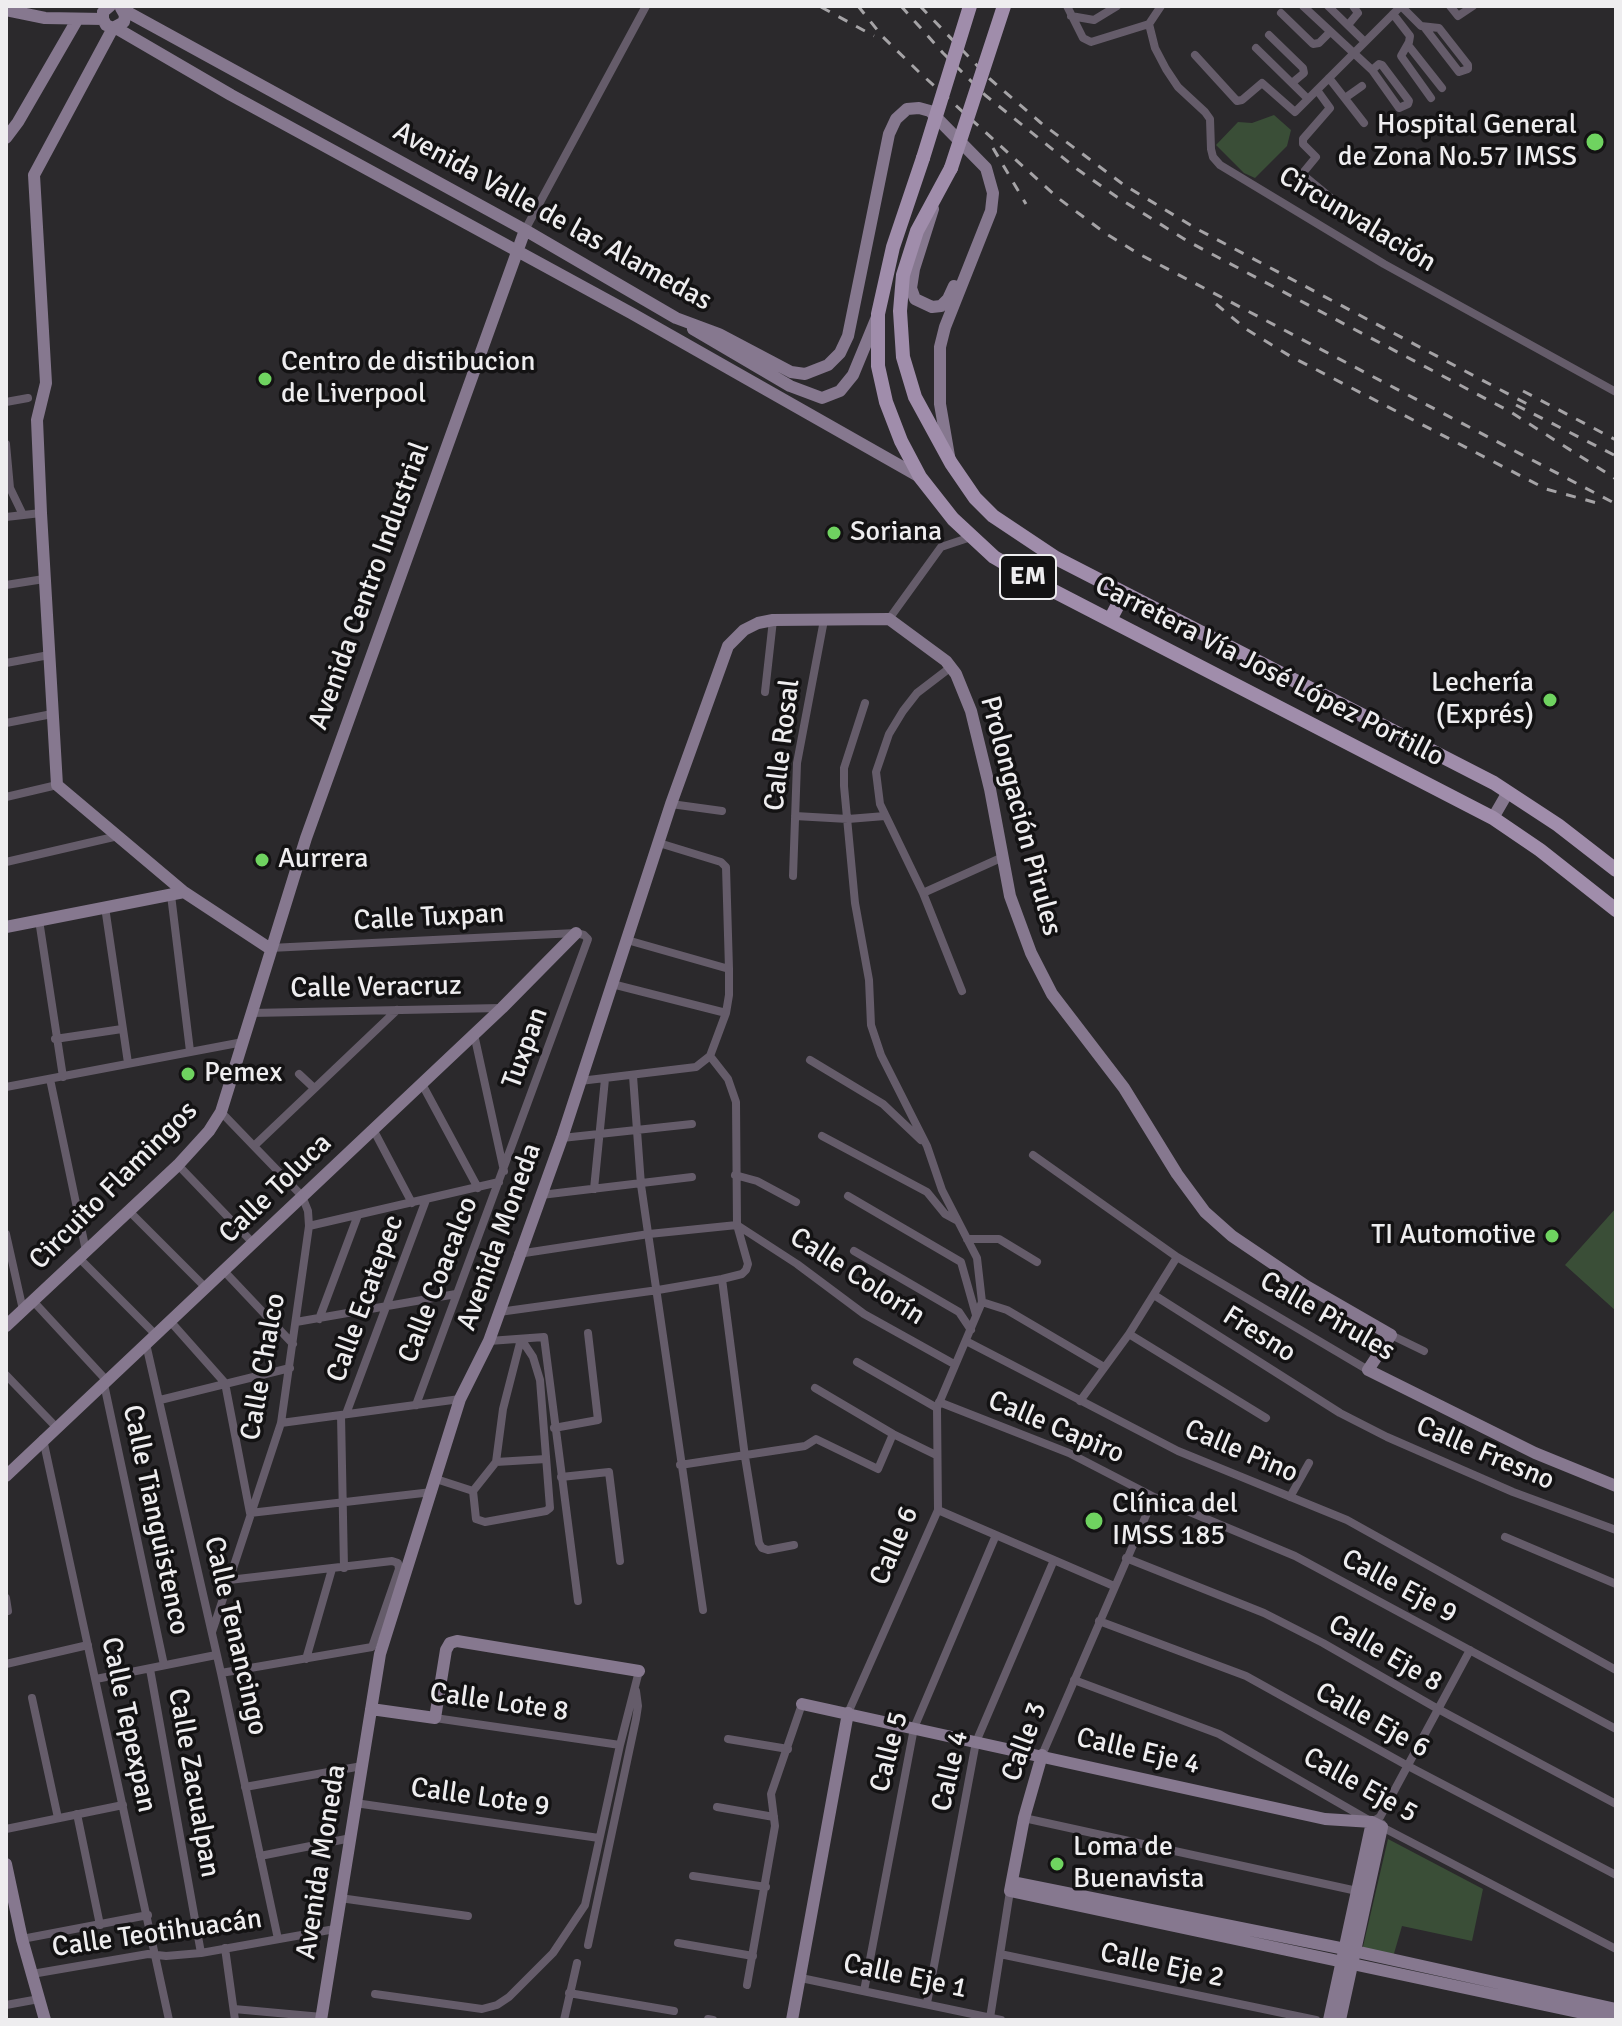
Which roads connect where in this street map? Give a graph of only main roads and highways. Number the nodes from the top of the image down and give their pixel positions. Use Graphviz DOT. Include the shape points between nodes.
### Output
graph roads {
  1 [pos="970,6"];
  2 [pos="1004,6"];
  3 [pos="117,7"];
  4 [pos="8,11"];
  5 [pos="103,19"];
  6 [pos="77,20"];
  7 [pos="115,28"];
  8 [pos="6,138"];
  9 [pos="938,196"];
  10 [pos="525,230"];
  11 [pos="516,252"];
  12 [pos="975,253"];
  13 [pos="631,313"];
  14 [pos="878,314"];
  15 [pos="676,318"];
  16 [pos="951,463"];
  17 [pos="920,477"];
  18 [pos="1124,593"];
  19 [pos="889,619"];
  20 [pos="1110,620"];
  21 [pos="1508,792"];
  22 [pos="1493,818"];
  23 [pos="1616,870"];
  24 [pos="177,893"];
  25 [pos="1616,910"];
  26 [pos="6,927"];
  27 [pos="582,936"];
  28 [pos="269,948"];
  29 [pos="221,1112"];
  30 [pos="6,1326"];
  31 [pos="1368,1370"];
  32 [pos="7,1473"];
  33 [pos="1616,1486"];
  34 [pos="639,1671"];
  35 [pos="802,1704"];
  36 [pos="371,1709"];
  37 [pos="848,1713"];
  38 [pos="1042,1755"];
  39 [pos="1378,1822"];
  40 [pos="6,1864"];
  41 [pos="10,1904"];
  42 [pos="1349,1956"];
  43 [pos="1616,2009"];
  44 [pos="321,2018"];
  45 [pos="795,2019"];
  46 [pos="45,2020"];
  47 [pos="1329,2020"];
  48 [pos="1340,2020"];
  49 [pos="1615,2020"];
  1 -- 14 [label="main road, Carretera Vía José López Portillo / EM, bridge" via="893,247"];
  2 -- 9 [label="main road, Carretera Vía José López Portillo / EM, bridge"];
  3 -- 5 [label="main road" via="103,12"];
  3 -- 7 [label="main road" via="125,19"];
  3 -- 10 [label="main road, Avenida Valle de las Alamedas"];
  4 -- 6 [label="main road"];
  5 -- 6 [label="main road"];
  5 -- 7 [label="main road"];
  6 -- 8 [label="main road"];
  7 -- 11 [label="main road, Avenida Valle de las Alamedas"];
  7 -- 24 [label="main road" via="34,175 46,383 37,420 57,785"];
  9 -- 12 [label="main road" via="914,269 915,299 941,306"];
  9 -- 16 [label="main road, Carretera Vía José López Portillo / EM" via="917,231 903,275 900,311 903,357 915,397"];
  10 -- 11 [label="main road, Avenida Centro Industrial"];
  10 -- 15 [label="main road, Avenida Valle de las Alamedas"];
  11 -- 13 [label="main road, Avenida Valle de las Alamedas"];
  11 -- 28 [label="main road, Avenida Centro Industrial"];
  12 -- 15 [label="main road, Avenida Valle de las Alamedas" via="991,211 993,193 986,168 930,111 907,109 889,134 848,336 828,365 805,374 791,372"];
  12 -- 16 [label="main road, Avenida Valle de las Alamedas" via="940,347 940,404"];
  13 -- 15 [label="main road"];
  13 -- 17 [label="main road, Avenida Valle de las Alamedas"];
  14 -- 15 [label="main road" via="853,375 840,391 822,398 790,386"];
  14 -- 17 [label="main road, Carretera Vía José López Portillo / EM" via="878,366 886,402"];
  16 -- 18 [label="main road, Carretera Vía José López Portillo / EM" via="993,516 1056,558"];
  17 -- 20 [label="main road, Carretera Vía José López Portillo / EM" via="947,513 994,557"];
  18 -- 20 [label="main road"];
  18 -- 21 [label="main road, Carretera Vía José López Portillo / EM"];
  19 -- 31 [label="main road, Prolongación Pirules" via="951,667 971,711 1010,896 1052,994 1124,1088 1205,1212 1306,1286 1391,1335"];
  19 -- 36 [label="main road, Avenida Moneda" via="773,620 744,630 728,646 562,1138 489,1341 460,1399 380,1654"];
  20 -- 22 [label="main road, Carretera Vía José López Portillo / EM"];
  21 -- 22 [label="main road"];
  21 -- 23 [label="main road, Carretera Vía José López Portillo / EM"];
  22 -- 25 [label="main road, Carretera Vía José López Portillo / EM"];
  24 -- 26 [label="main road"];
  24 -- 28 [label="main road"];
  27 -- 32 [label="main road, Calle Toluca"];
  28 -- 29 [label="main road, Avenida Centro Industrial"];
  29 -- 30 [label="main road, Circuito Flamingos" via="178,1165"];
  31 -- 33 [label="main road, Calle Pirules" via="1535,1453"];
  34 -- 36 [label="main road, Calle Lote 8" via="457,1641 446,1650 435,1718"];
  35 -- 37 [label="main road, Calle Eje 4"];
  36 -- 44 [label="main road, Avenida Moneda"];
  37 -- 38 [label="main road, Calle Eje 4"];
  37 -- 45 [label="main road, Calle 6"];
  38 -- 39 [label="main road, Calle Eje 4" via="1325,1819"];
  38 -- 42 [label="main road, Calle 3" via="1011,1886"];
  39 -- 42 [label="main road"];
  39 -- 42 [label="main road" via="1357,1891"];
  40 -- 41 [label="main road"];
  41 -- 46 [label="main road"];
  42 -- 43 [label="main road"];
  42 -- 47 [label="main road"];
  42 -- 48 [label="main road"];
  42 -- 49 [label="main road"];
}
